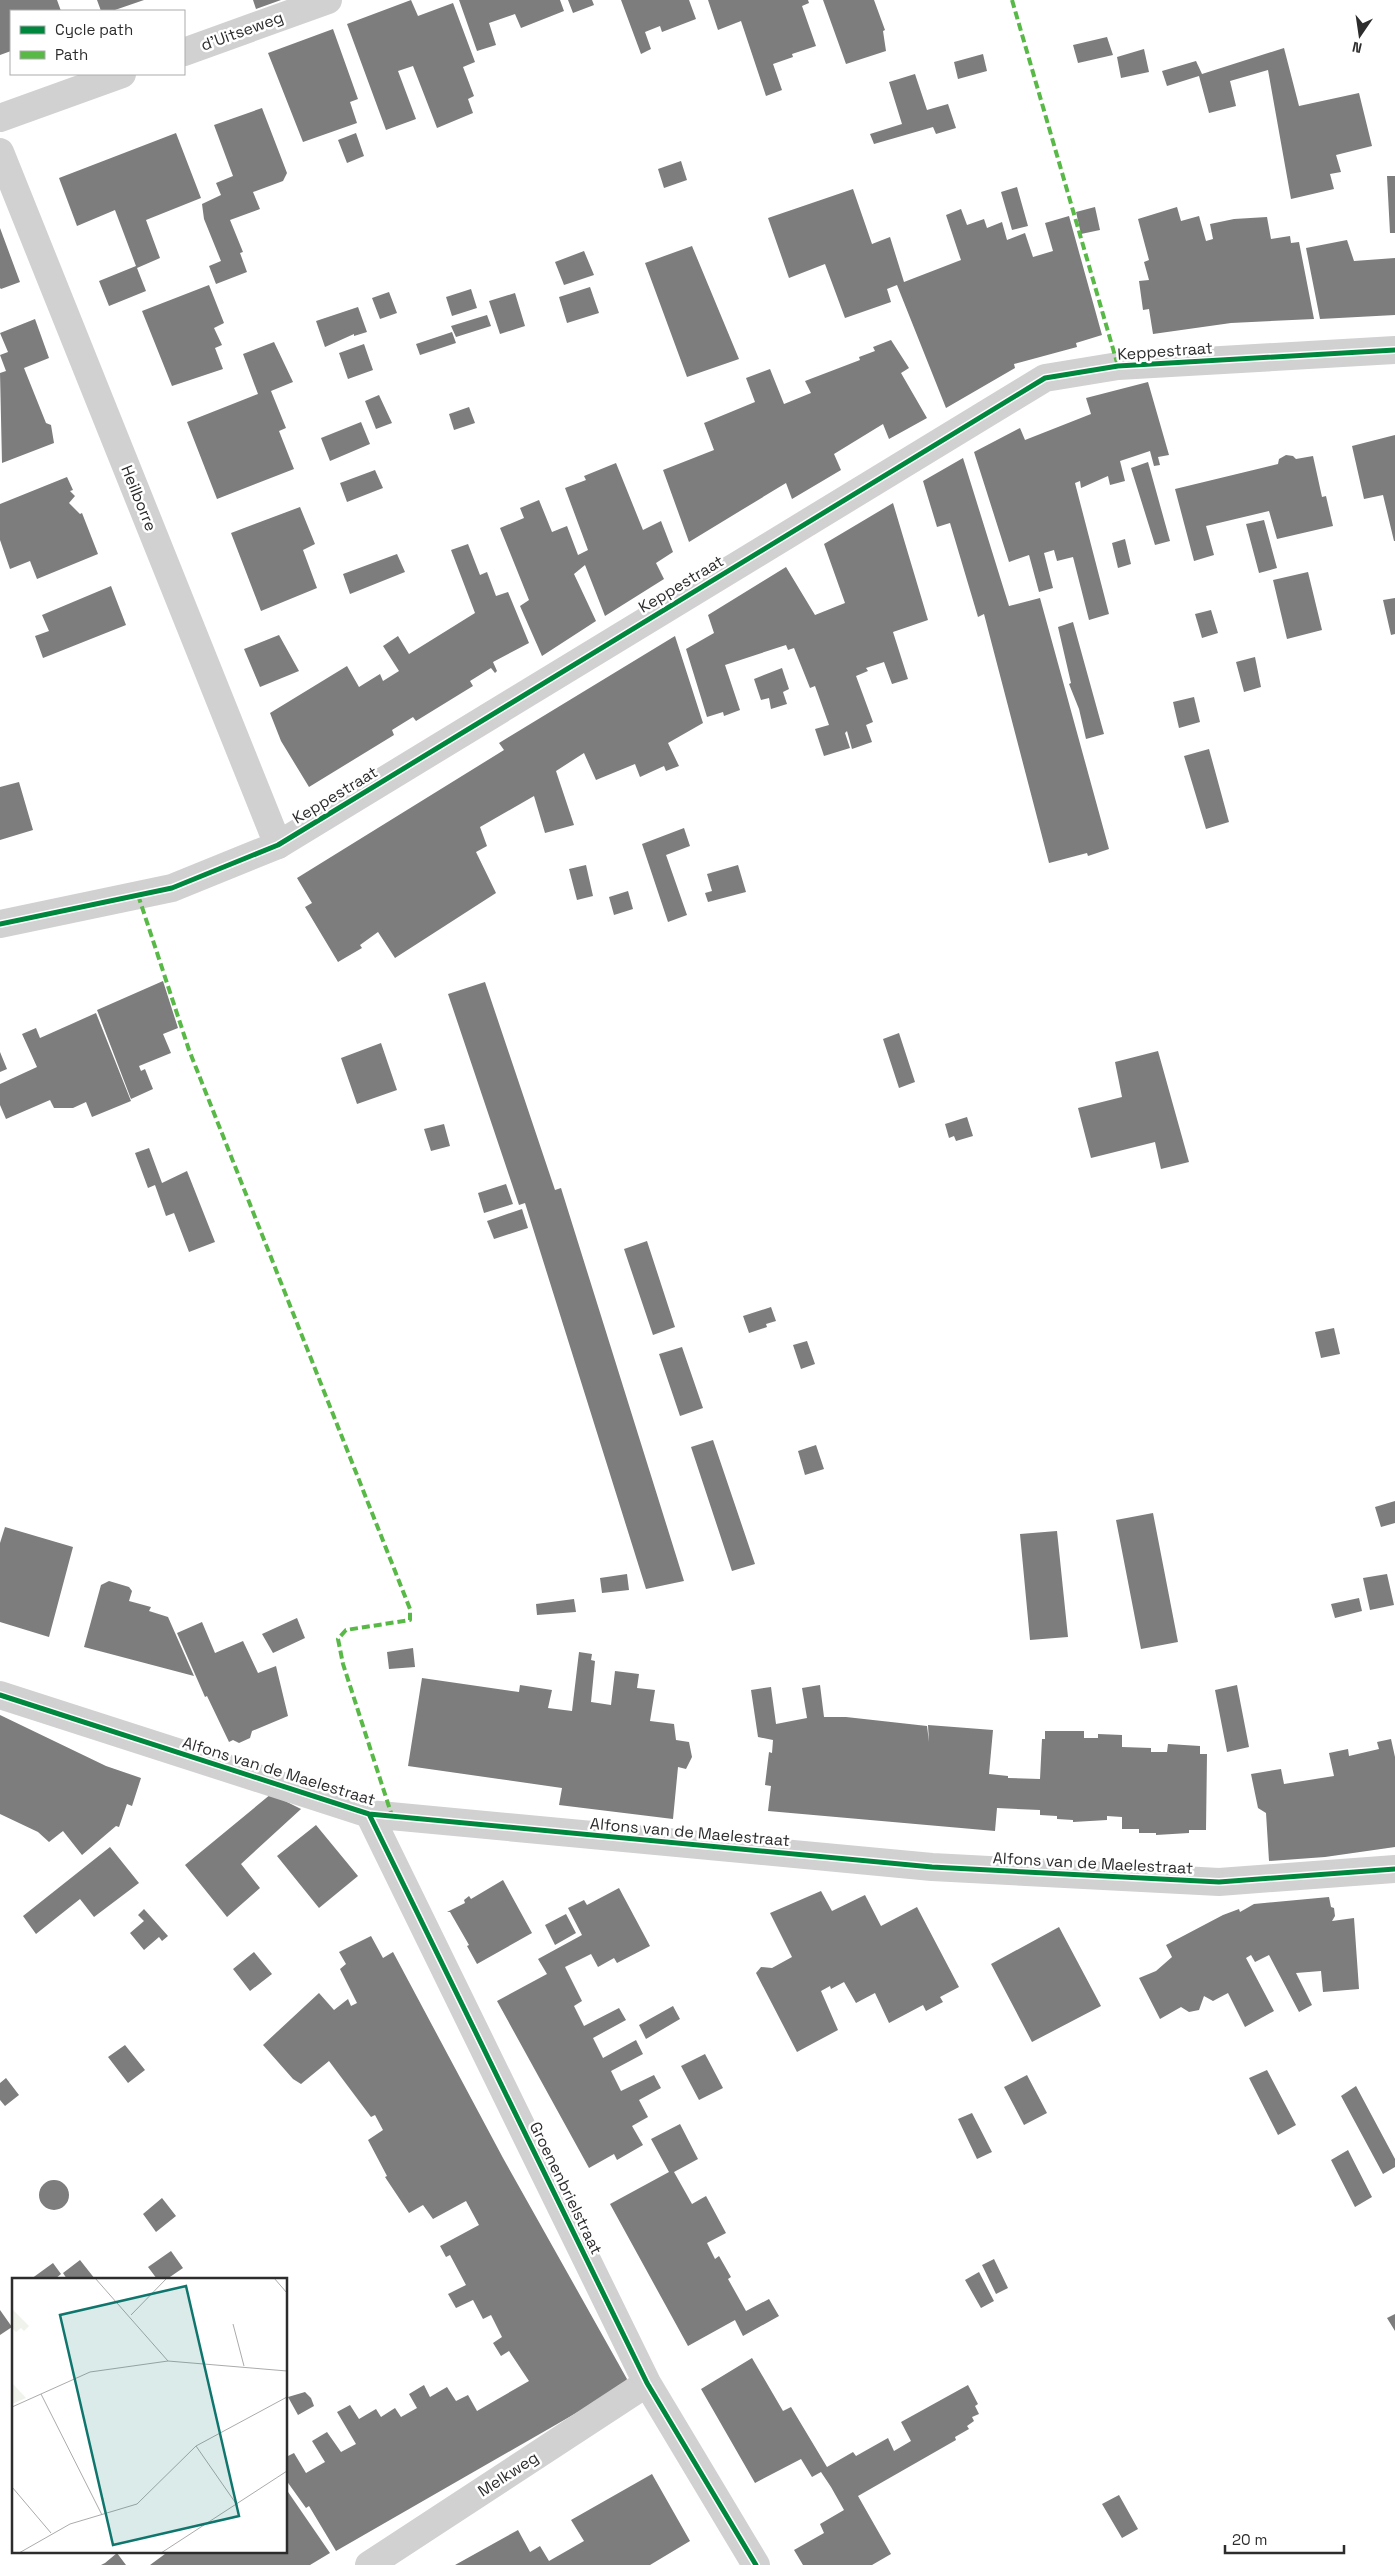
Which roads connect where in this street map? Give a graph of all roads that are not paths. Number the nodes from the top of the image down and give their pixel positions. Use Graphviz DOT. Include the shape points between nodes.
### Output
graph roads {
  1 [pos="328,0"];
  2 [pos="185,52"];
  3 [pos="119,75"];
  4 [pos="0,118"];
  5 [pos="0,152"];
  6 [pos="1395,350"];
  7 [pos="278,845"];
  8 [pos="0,924"];
  9 [pos="0,1695"];
  10 [pos="369,1814"];
  11 [pos="1395,1869"];
  12 [pos="647,2383"];
  13 [pos="369,2565"];
  14 [pos="756,2565"];
  1 -- 2 [label="street, d'Uitseweg"];
  3 -- 4 [label="street"];
  5 -- 7 [label="street, Heilborre"];
  6 -- 7 [label="street, Keppestraat" via="1118,366 1046,378"];
  7 -- 8 [label="street, Keppestraat" via="172,888"];
  9 -- 10 [label="street, Alfons van de Maelestraat"];
  10 -- 11 [label="street, Alfons van de Maelestraat" via="932,1867 1219,1882"];
  10 -- 12 [label="street, Groenenbrielstraat"];
  12 -- 13 [label="street, Melkweg"];
  12 -- 14 [label="street, Groenenbrielstraat"];
}
